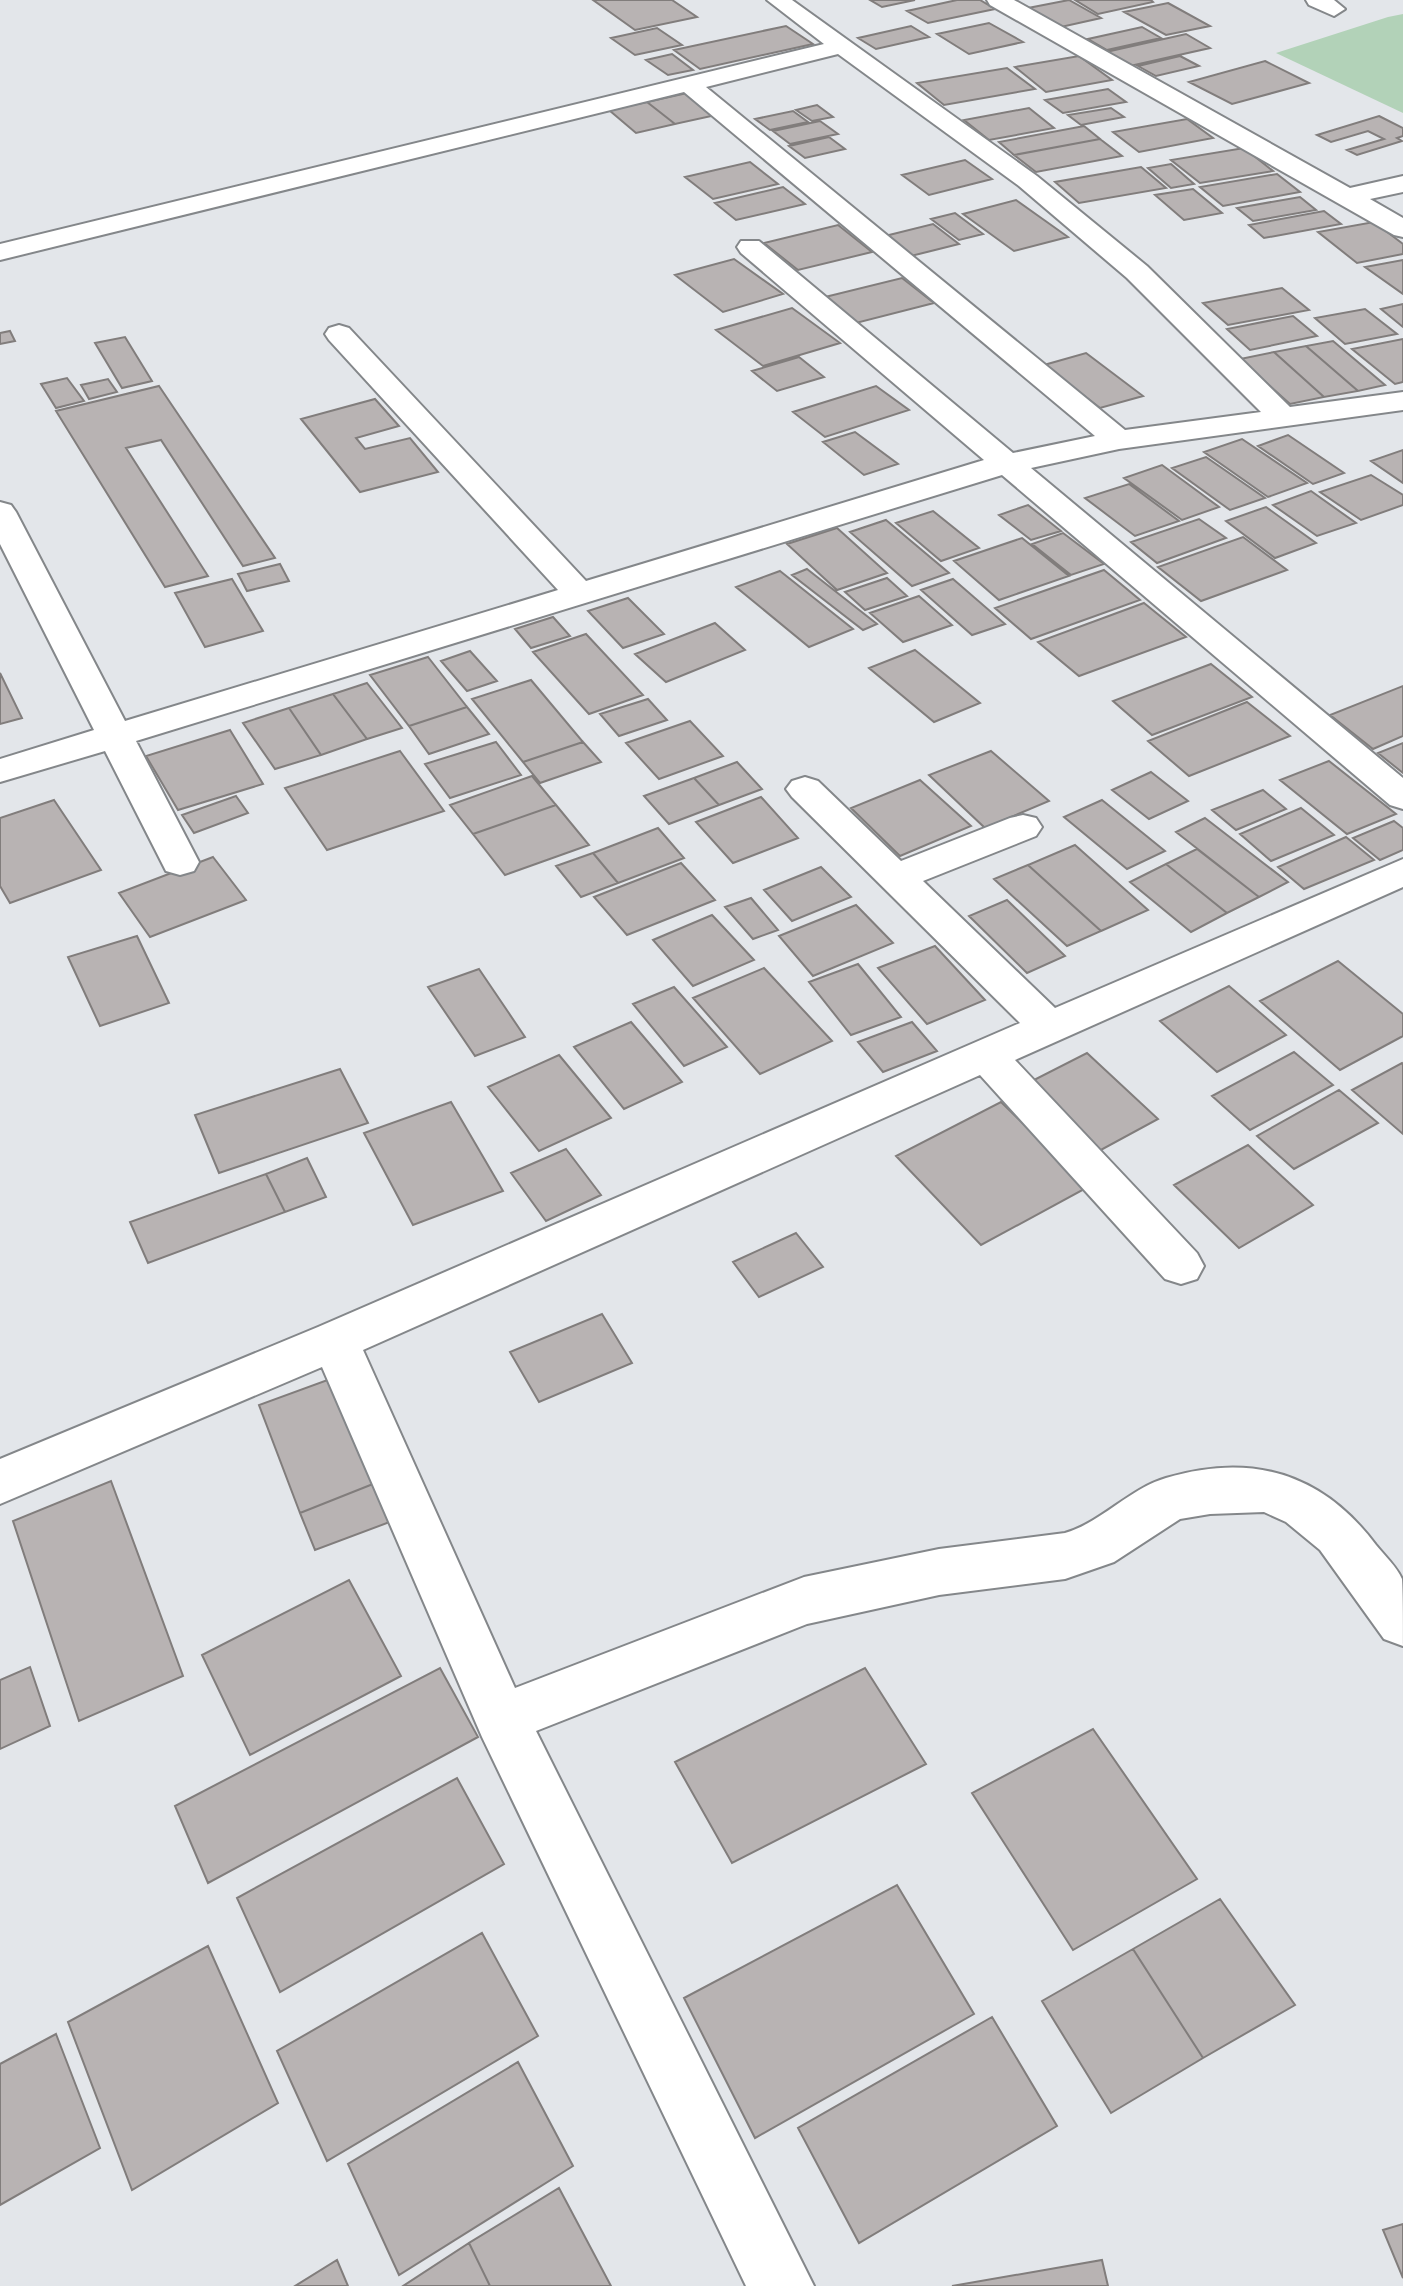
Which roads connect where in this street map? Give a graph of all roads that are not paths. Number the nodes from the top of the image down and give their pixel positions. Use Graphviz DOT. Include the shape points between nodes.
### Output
graph roads {
  1 [pos="778,0"];
  2 [pos="998,0"];
  3 [pos="844,46"];
  4 [pos="691,86"];
  5 [pos="1403,184"];
  6 [pos="1346,197"];
  7 [pos="1403,229"];
  8 [pos="750,247"];
  9 [pos="0,252"];
  10 [pos="339,334"];
  11 [pos="1403,401"];
  12 [pos="1284,418"];
  13 [pos="1119,440"];
  14 [pos="1005,464"];
  15 [pos="0,512"];
  16 [pos="580,594"];
  17 [pos="116,735"];
  18 [pos="0,771"];
  19 [pos="805,789"];
  20 [pos="1403,797"];
  21 [pos="1023,827"];
  22 [pos="180,862"];
  23 [pos="1403,872"];
  24 [pos="896,877"];
  25 [pos="1049,1027"];
  26 [pos="986,1055"];
  27 [pos="1181,1266"];
  28 [pos="335,1341"];
  29 [pos="0,1482"];
  30 [pos="1403,1622"];
  31 [pos="501,1719"];
  32 [pos="781,2286"];
  1 -- 3 [label="street"];
  2 -- 6 [label="street"];
  3 -- 4 [label="street"];
  3 -- 12 [label="street" via="1028,181 1137,272"];
  4 -- 9 [label="street"];
  4 -- 13 [label="street"];
  5 -- 6 [label="street"];
  6 -- 7 [label="street"];
  8 -- 14 [label="street"];
  10 -- 16 [label="street"];
  11 -- 12 [label="street"];
  12 -- 13 [label="street"];
  13 -- 14 [label="street"];
  14 -- 16 [label="street"];
  14 -- 20 [label="street"];
  15 -- 17 [label="street"];
  16 -- 17 [label="street"];
  17 -- 18 [label="street"];
  17 -- 22 [label="street"];
  19 -- 24 [label="street"];
  21 -- 24 [label="street"];
  23 -- 25 [label="street"];
  24 -- 25 [label="street"];
  25 -- 26 [label="street"];
  26 -- 27 [label="street"];
  26 -- 28 [label="street"];
  28 -- 29 [label="street"];
  28 -- 31 [label="street"];
  30 -- 31 [label="street" via="1338,1534 1304,1506 1267,1490 1210,1492 1169,1499 1096,1546 1065,1556 939,1572 804,1601"];
  31 -- 32 [label="street"];
}
